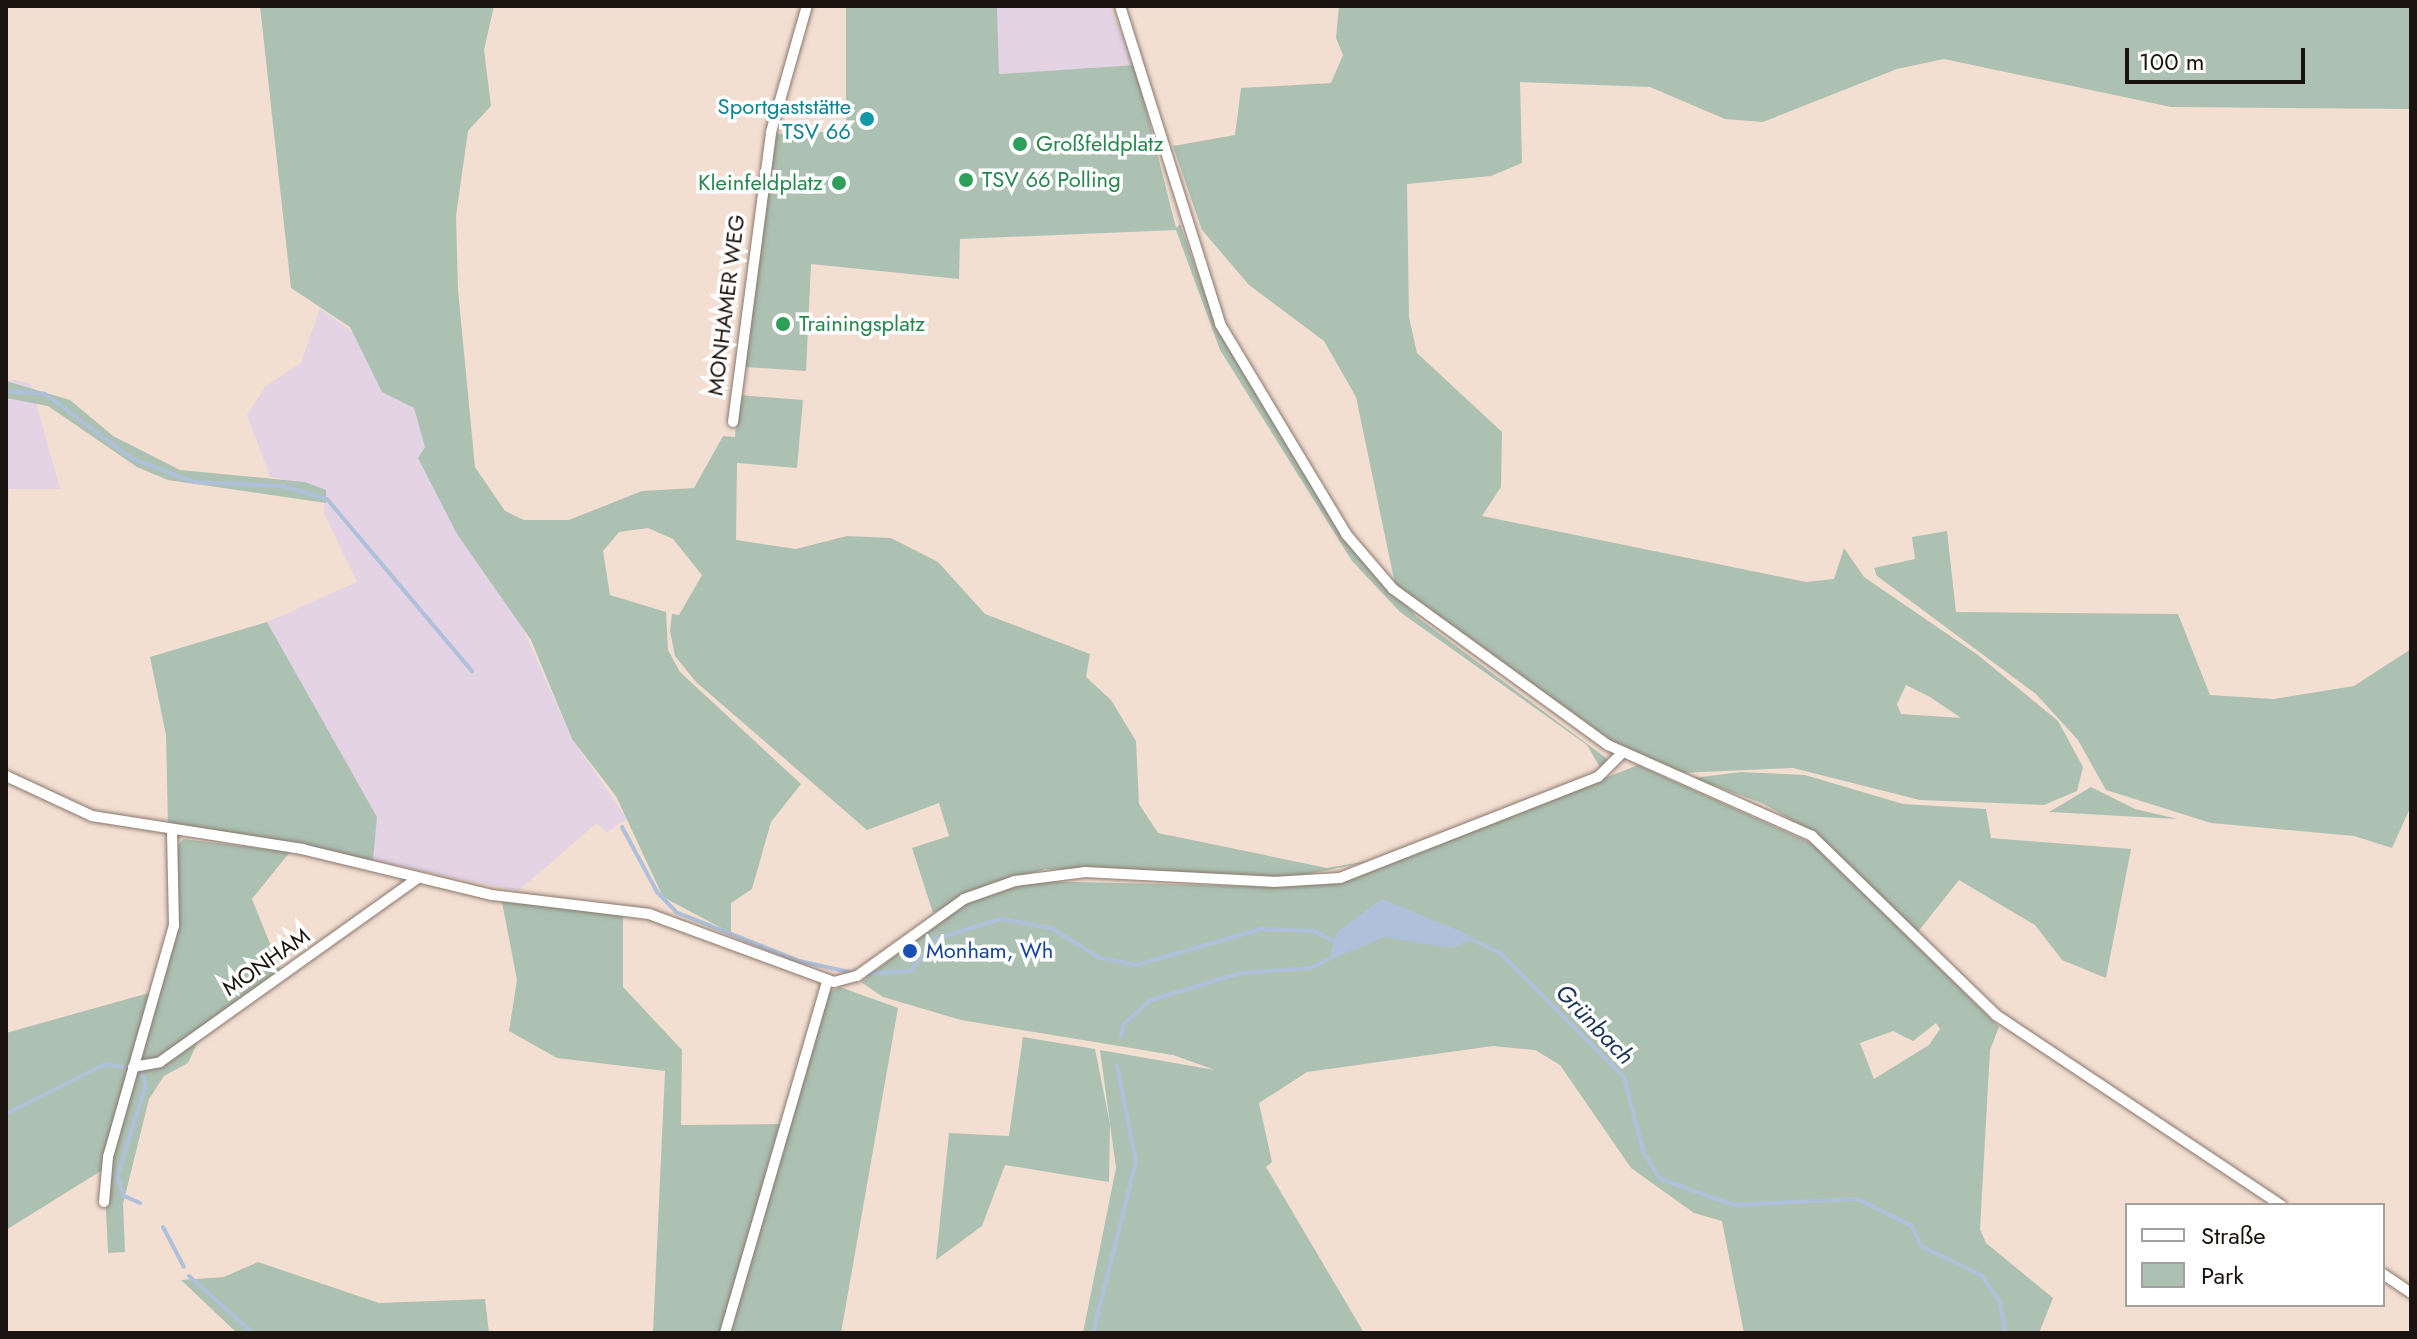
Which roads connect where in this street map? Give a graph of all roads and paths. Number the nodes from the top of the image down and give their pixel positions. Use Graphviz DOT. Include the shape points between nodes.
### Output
graph roads {
  1 [pos="807,6"];
  2 [pos="1120,6"];
  3 [pos="733,422"];
  4 [pos="1622,753"];
  5 [pos="6,776"];
  6 [pos="172,830"];
  7 [pos="418,878"];
  8 [pos="827,981"];
  9 [pos="133,1067"];
  10 [pos="104,1202"];
  11 [pos="2278,1203"];
  12 [pos="2385,1275"];
  13 [pos="2411,1293"];
  14 [pos="725,1333"];
  1 -- 3 [label="street, MONHAMER WEG" via="768,148"];
  2 -- 4 [label="street" via="1142,57 1182,216 1234,350 1361,554 1414,609"];
  4 -- 8 [label="street" via="1598,777 1340,878 1273,882 1085,872 1015,881 943,911 857,976"];
  4 -- 11 [label="street" via="1770,812 1812,836 1996,1015"];
  5 -- 6 [label="street" via="92,816"];
  6 -- 7 [label="street" via="302,849"];
  6 -- 9 [label="street" via="174,926"];
  7 -- 8 [label="street" via="649,914"];
  7 -- 9 [label="street, MONHAM" via="160,1062"];
  8 -- 14 [label="street"];
  9 -- 10 [label="street" via="108,1157"];
  12 -- 13 [label="street"];
}
